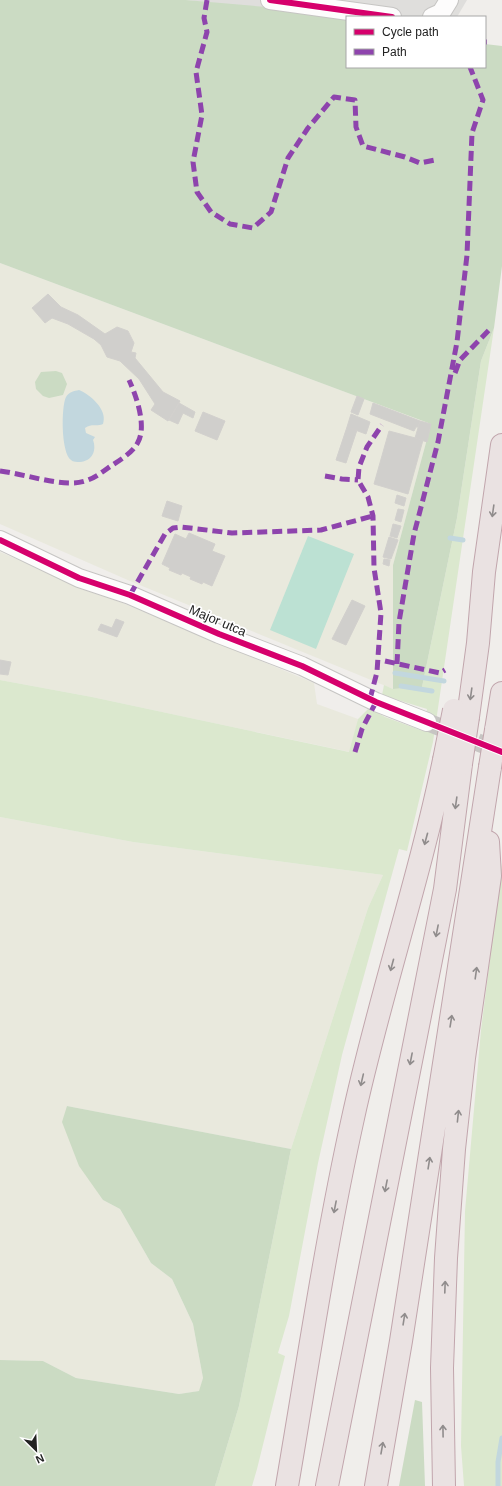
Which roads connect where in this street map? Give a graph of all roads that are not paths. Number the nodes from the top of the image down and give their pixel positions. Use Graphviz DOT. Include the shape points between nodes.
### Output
graph roads {
  1 [pos="270,0"];
  2 [pos="449,0"];
  3 [pos="385,16"];
  4 [pos="435,16"];
  5 [pos="502,445"];
  6 [pos="0,540"];
  7 [pos="502,693"];
  8 [pos="427,722"];
  9 [pos="453,762"];
  10 [pos="485,798"];
  11 [pos="323,1272"];
  12 [pos="272,1486"];
  13 [pos="287,1486"];
  14 [pos="328,1486"];
  15 [pos="376,1486"];
  16 [pos="444,1486"];
  1 -- 3 [label="street"];
  2 -- 4 [label="street" via="441,12"];
  5 -- 9 [label="highway, one-way, bridge" via="484,572 478,643 461,713"];
  6 -- 8 [label="street, Major utca" via="78,578 130,595 219,634 302,666 376,702"];
  7 -- 10 [label="highway, bridge"];
  9 -- 11 [label="highway, one-way" via="434,807 371,1042 354,1111"];
  9 -- 14 [label="highway, one-way" via="445,889"];
  15 -- 10 [label="highway, one-way" via="401,1342"];
  16 -- 10 [label="highway, one-way" via="442,1368 446,1258 464,1058 490,876"];
  11 -- 12 [label="highway"];
  11 -- 13 [label="highway"];
}
